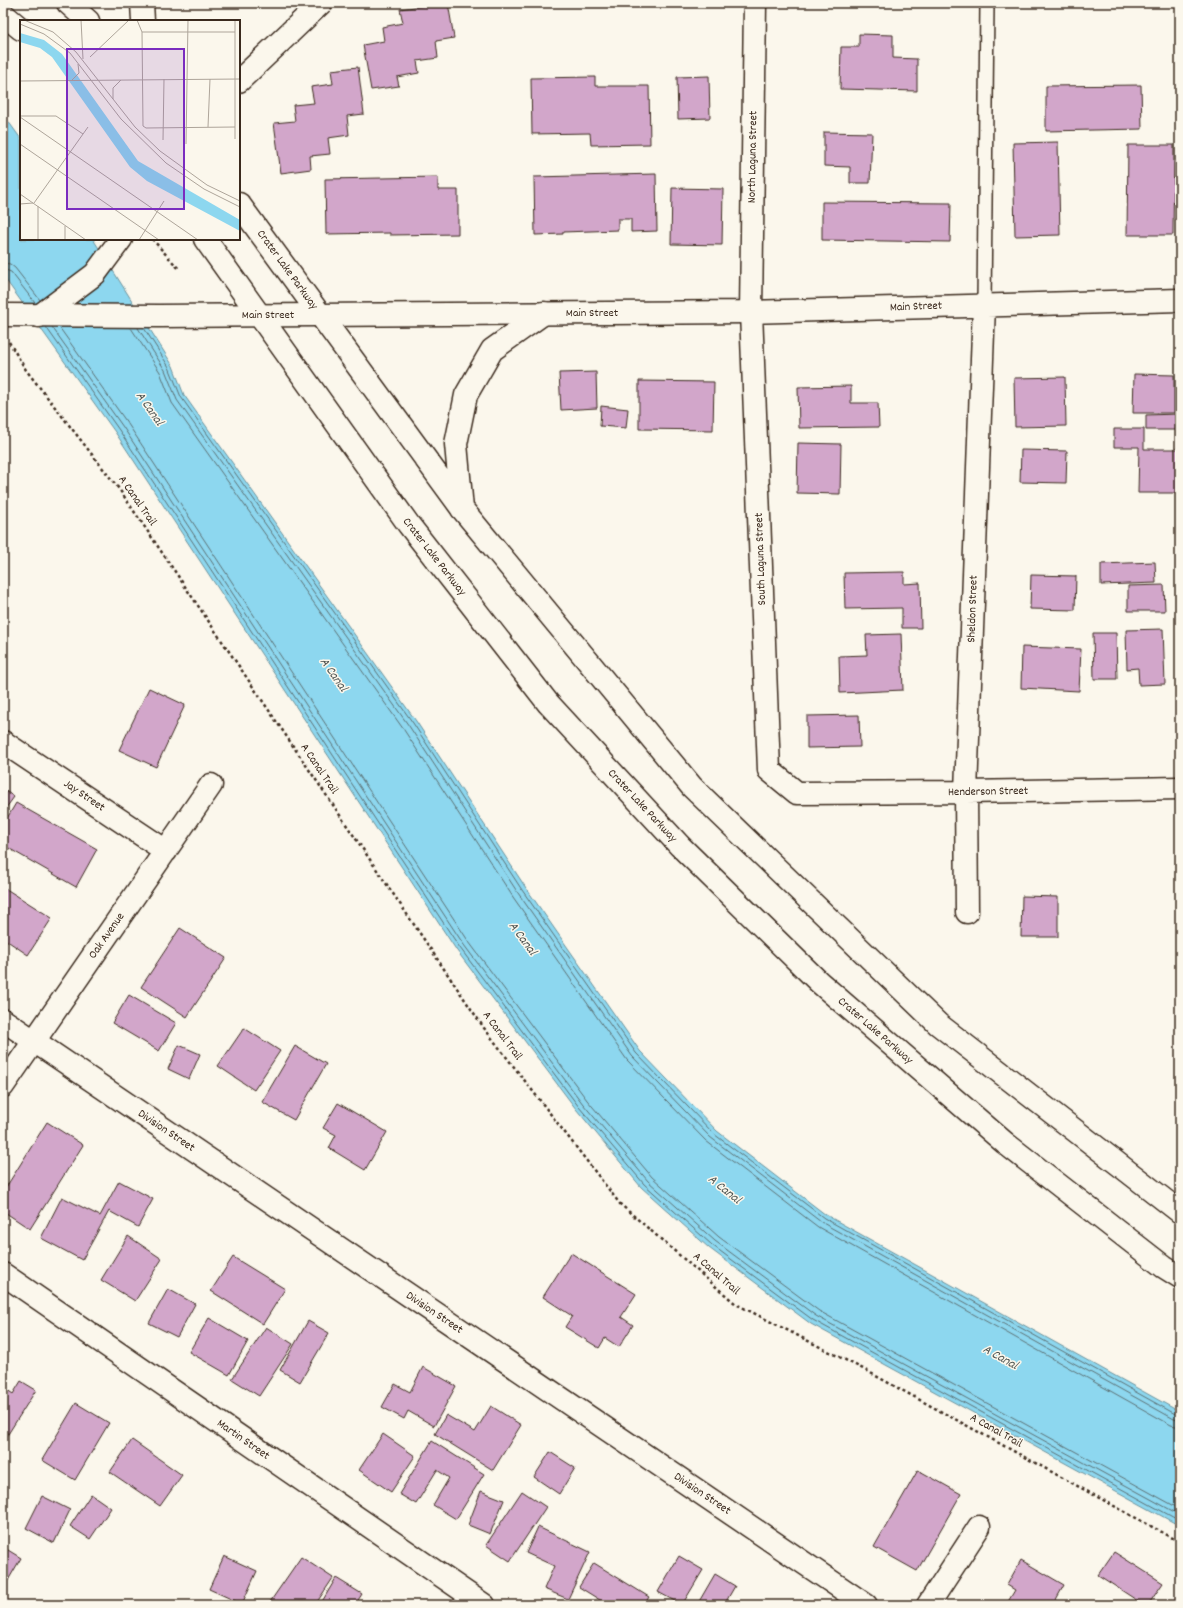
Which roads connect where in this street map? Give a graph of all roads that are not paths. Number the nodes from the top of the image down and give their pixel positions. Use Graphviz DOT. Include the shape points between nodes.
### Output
graph roads {
  1 [pos="68,3"];
  2 [pos="142,3"];
  3 [pos="321,3"];
  4 [pos="755,3"];
  5 [pos="988,3"];
  6 [pos="3,14"];
  7 [pos="87,20"];
  8 [pos="143,20"];
  9 [pos="20,28"];
  10 [pos="240,80"];
  11 [pos="240,205"];
  12 [pos="120,240"];
  13 [pos="206,240"];
  14 [pos="1180,300"];
  15 [pos="984,306"];
  16 [pos="751,312"];
  17 [pos="544,313"];
  18 [pos="3,315"];
  19 [pos="259,315"];
  20 [pos="320,315"];
  21 [pos="39,316"];
  22 [pos="463,510"];
  23 [pos="3,742"];
  24 [pos="211,785"];
  25 [pos="1180,788"];
  26 [pos="966,792"];
  27 [pos="797,793"];
  28 [pos="166,851"];
  29 [pos="967,912"];
  30 [pos="3,1020"];
  31 [pos="34,1041"];
  32 [pos="3,1086"];
  33 [pos="1180,1212"];
  34 [pos="3,1274"];
  35 [pos="1180,1277"];
  36 [pos="979,1527"];
  37 [pos="484,1605"];
  38 [pos="866,1605"];
  39 [pos="928,1605"];
  1 -- 7 [label="street"];
  2 -- 8 [label="street"];
  3 -- 10 [label="street"];
  4 -- 16 [label="street, North Laguna Street"];
  5 -- 15 [label="lane"];
  6 -- 9 [label="street"];
  11 -- 20 [label="street, Crater Lake Parkway"];
  12 -- 21 [label="street" via="95,274"];
  13 -- 19 [label="street, Crater Lake Parkway"];
  14 -- 15 [label="street, Main Street"];
  15 -- 16 [label="street, Main Street"];
  15 -- 26 [label="street, Sheldon Street"];
  16 -- 17 [label="street, Main Street"];
  16 -- 27 [label="street, South Laguna Street" via="769,770"];
  17 -- 20 [label="street, Main Street"];
  17 -- 22 [label="street" via="492,350 466,395 456,444"];
  18 -- 21 [label="street, Main Street"];
  19 -- 20 [label="street, Main Street"];
  19 -- 21 [label="street, Main Street"];
  19 -- 35 [label="street, Crater Lake Parkway" via="409,525 548,704 680,846 831,993 1006,1143"];
  20 -- 22 [label="street, Crater Lake Parkway"];
  22 -- 33 [label="street, Crater Lake Parkway" via="692,787 938,1024"];
  23 -- 28 [label="street, Jay Street"];
  24 -- 28 [label="street, Oak Avenue"];
  25 -- 26 [label="street, Henderson Street"];
  26 -- 27 [label="street, Henderson Street"];
  26 -- 29 [label="street, Sheldon Street"];
  28 -- 31 [label="street, Oak Avenue"];
  30 -- 31 [label="street, Division Street"];
  31 -- 32 [label="street, Oak Avenue"];
  31 -- 38 [label="street, Division Street"];
  34 -- 37 [label="street, Martin Street"];
  36 -- 39 [label="street"];
}
